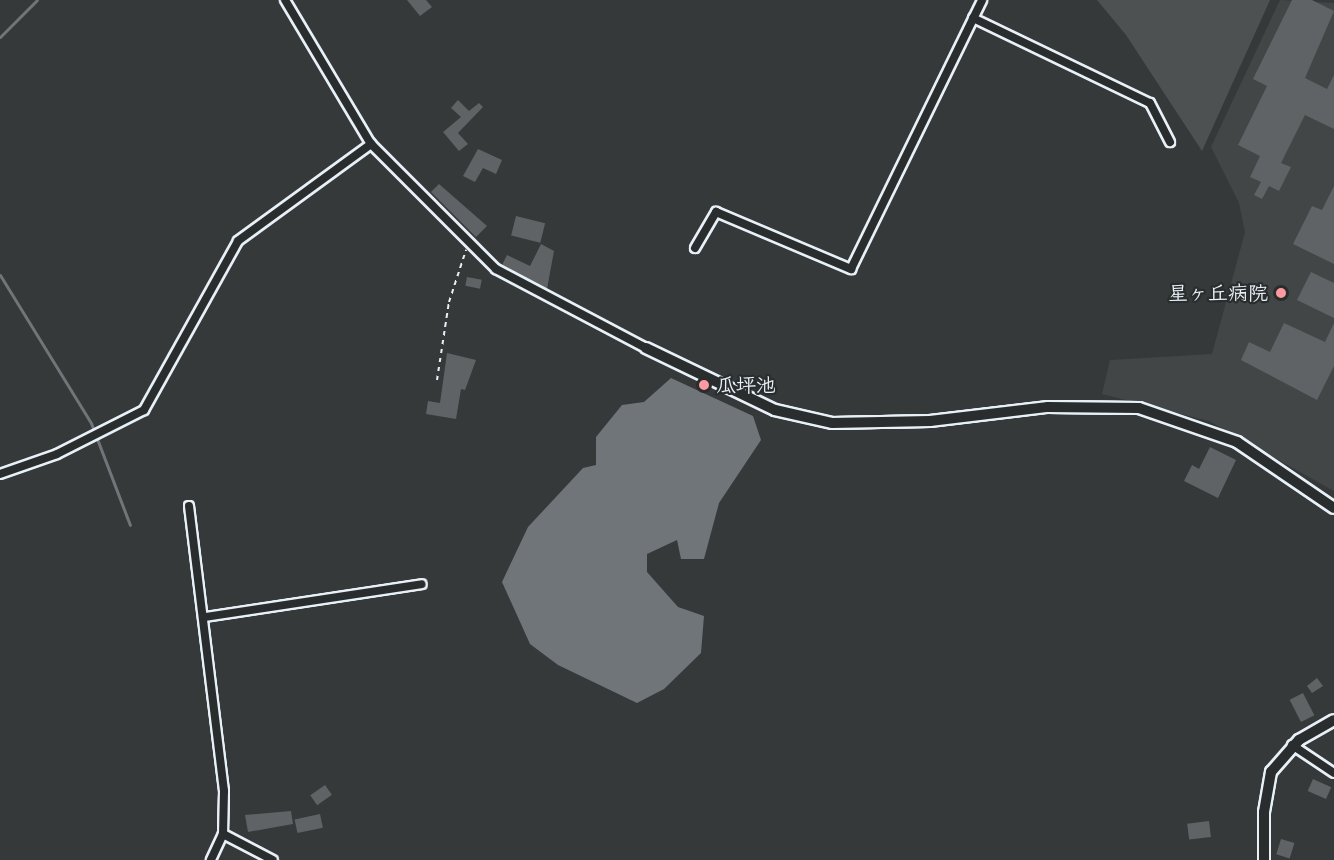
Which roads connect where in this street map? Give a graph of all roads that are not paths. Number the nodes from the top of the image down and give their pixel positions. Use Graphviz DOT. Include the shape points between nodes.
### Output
graph roads {
  1 [pos="285,0"];
  2 [pos="981,0"];
  3 [pos="973,18"];
  4 [pos="1170,142"];
  5 [pos="372,144"];
  6 [pos="695,248"];
  7 [pos="646,348"];
  8 [pos="0,474"];
  9 [pos="189,506"];
  10 [pos="1334,508"];
  11 [pos="422,584"];
  12 [pos="205,617"];
  13 [pos="1334,720"];
  14 [pos="1292,745"];
  15 [pos="1334,773"];
  16 [pos="223,834"];
  17 [pos="211,860"];
  18 [pos="273,860"];
  19 [pos="1264,860"];
  1 -- 5 [label="street"];
  2 -- 3 [label="street"];
  3 -- 4 [label="street" via="1150,103"];
  3 -- 6 [label="street" via="851,269 716,212"];
  5 -- 7 [label="street" via="506,276"];
  5 -- 8 [label="street" via="238,241 144,410 57,454"];
  7 -- 10 [label="street" via="776,410 832,423 930,421 1048,407 1138,408 1237,442"];
  9 -- 12 [label="street"];
  11 -- 12 [label="street"];
  12 -- 16 [label="street" via="222,756"];
  13 -- 14 [label="street"];
  14 -- 15 [label="street"];
  14 -- 19 [label="street" via="1280,755 1266,792"];
  16 -- 17 [label="street"];
  16 -- 18 [label="street"];
}
